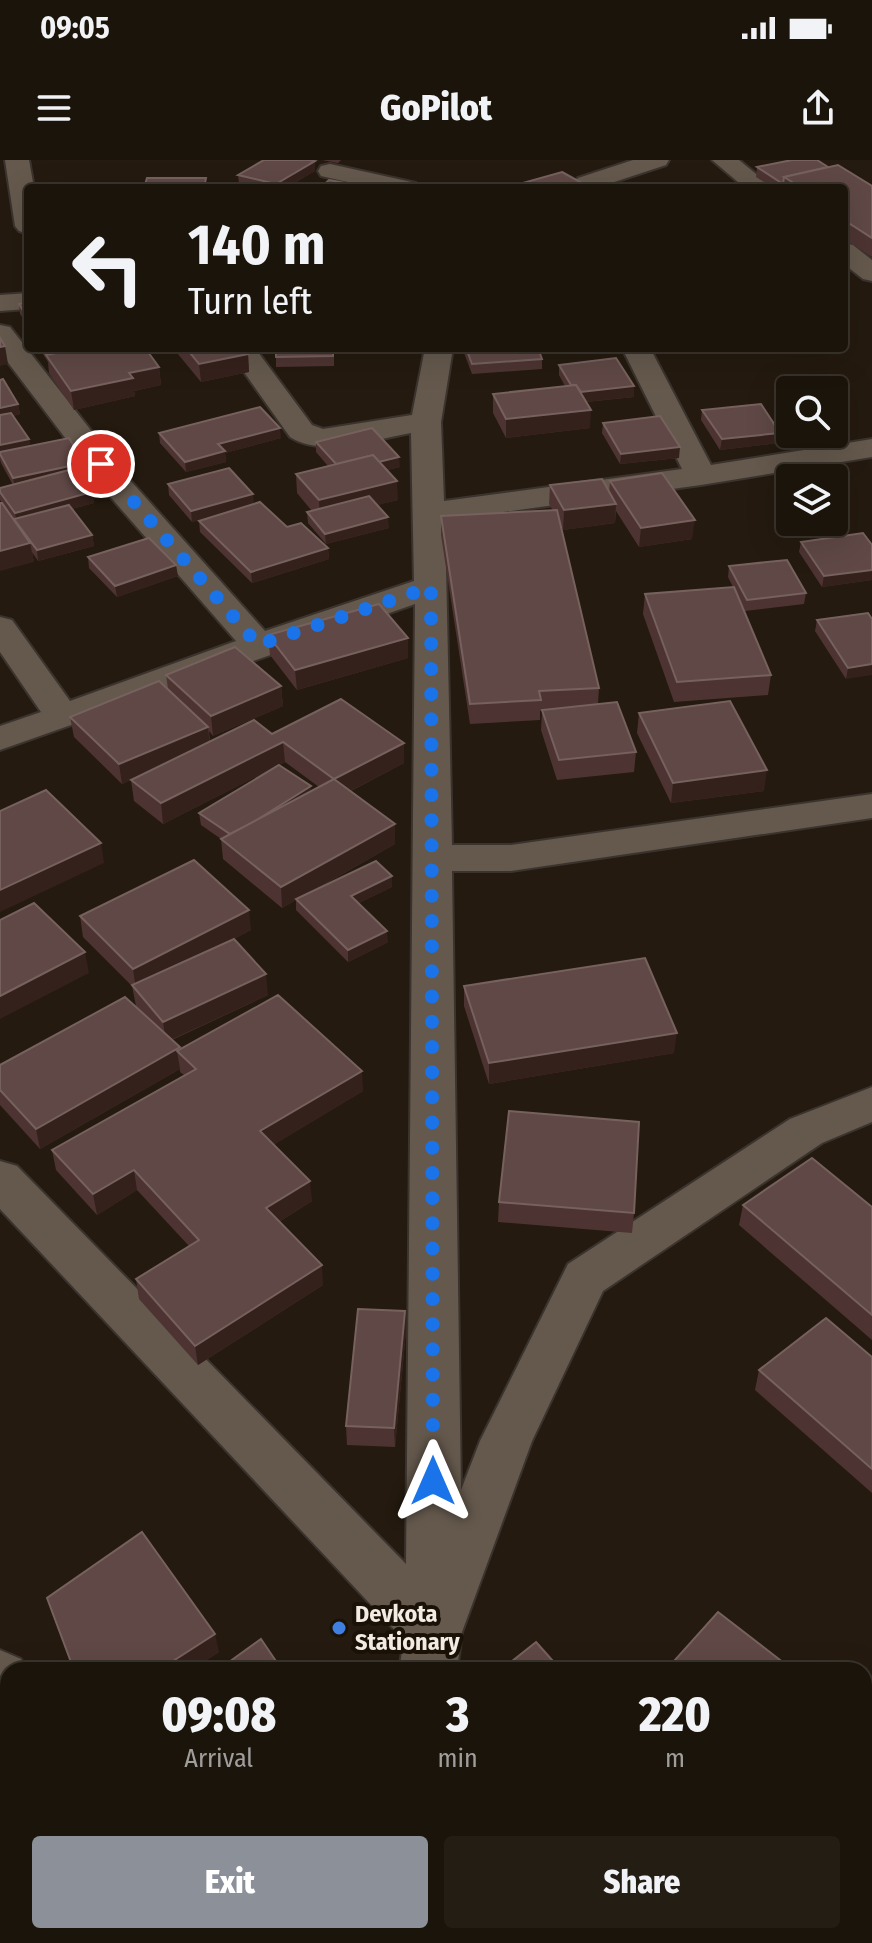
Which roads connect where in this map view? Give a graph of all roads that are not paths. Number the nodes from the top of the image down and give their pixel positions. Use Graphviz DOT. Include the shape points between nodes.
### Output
graph roads {
  1 [pos="17,160"];
  2 [pos="657,160"];
  3 [pos="724,160"];
  4 [pos="330,171"];
  5 [pos="587,183"];
  6 [pos="389,184"];
  7 [pos="756,184"];
  8 [pos="24,202"];
  9 [pos="848,254"];
  10 [pos="872,273"];
  11 [pos="24,301"];
  12 [pos="0,303"];
  13 [pos="0,333"];
  14 [pos="244,352"];
  15 [pos="438,352"];
  16 [pos="638,352"];
  17 [pos="426,422"];
  18 [pos="872,448"];
  19 [pos="701,476"];
  20 [pos="430,513"];
  21 [pos="431,587"];
  22 [pos="0,627"];
  23 [pos="258,645"];
  24 [pos="61,715"];
  25 [pos="0,739"];
  26 [pos="872,806"];
  27 [pos="431,858"];
  28 [pos="872,1104"];
  29 [pos="0,1179"];
  30 [pos="431,1651"];
  1 -- 8 [label="street"];
  2 -- 5 [label="street"];
  3 -- 7 [label="street"];
  4 -- 6 [label="street"];
  9 -- 10 [label="street"];
  11 -- 12 [label="street"];
  13 -- 23 [label="street" via="118,486"];
  14 -- 17 [label="street" via="309,436"];
  15 -- 17 [label="street"];
  16 -- 19 [label="street"];
  17 -- 20 [label="street"];
  18 -- 19 [label="street"];
  19 -- 20 [label="street"];
  20 -- 21 [label="street"];
  21 -- 23 [label="street"];
  21 -- 27 [label="street"];
  22 -- 24 [label="street"];
  23 -- 24 [label="street"];
  24 -- 25 [label="street"];
  26 -- 27 [label="street" via="511,858"];
  27 -- 30 [label="street"];
  28 -- 30 [label="street" via="806,1131 585,1278 506,1441"];
  29 -- 30 [label="street"];
}
